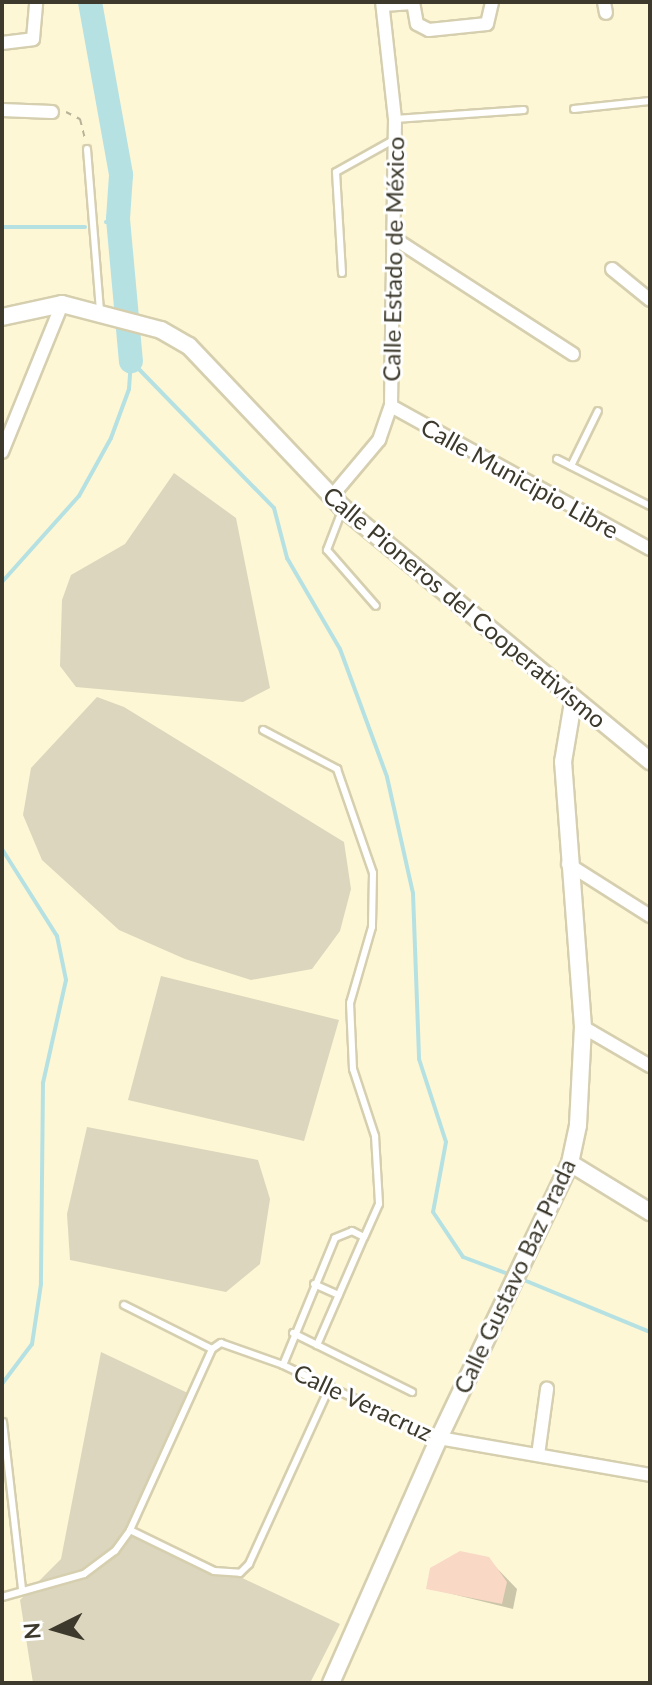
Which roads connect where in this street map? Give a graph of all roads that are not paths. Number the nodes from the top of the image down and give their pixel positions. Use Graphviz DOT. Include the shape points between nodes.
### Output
graph roads {
  1 [pos="36,2"];
  2 [pos="413,2"];
  3 [pos="492,2"];
  4 [pos="383,3"];
  5 [pos="2,43"];
  6 [pos="650,101"];
  7 [pos="574,109"];
  8 [pos="2,110"];
  9 [pos="524,110"];
  10 [pos="52,112"];
  11 [pos="395,119"];
  12 [pos="395,139"];
  13 [pos="87,149"];
  14 [pos="395,239"];
  15 [pos="612,269"];
  16 [pos="342,273"];
  17 [pos="650,300"];
  18 [pos="62,304"];
  19 [pos="106,313"];
  20 [pos="2,317"];
  21 [pos="573,354"];
  22 [pos="391,406"];
  23 [pos="598,411"];
  24 [pos="2,452"];
  25 [pos="557,459"];
  26 [pos="571,466"];
  27 [pos="337,502"];
  28 [pos="650,506"];
  29 [pos="648,544"];
  30 [pos="376,606"];
  31 [pos="573,702"];
  32 [pos="263,730"];
  33 [pos="650,761"];
  34 [pos="568,864"];
  35 [pos="650,916"];
  36 [pos="583,1027"];
  37 [pos="650,1066"];
  38 [pos="570,1163"];
  39 [pos="650,1212"];
  40 [pos="364,1237"];
  41 [pos="314,1284"];
  42 [pos="339,1295"];
  43 [pos="124,1305"];
  44 [pos="293,1333"];
  45 [pos="317,1345"];
  46 [pos="212,1349"];
  47 [pos="283,1365"];
  48 [pos="330,1386"];
  49 [pos="547,1389"];
  50 [pos="412,1392"];
  51 [pos="3,1422"];
  52 [pos="439,1438"];
  53 [pos="538,1455"];
  54 [pos="650,1475"];
  55 [pos="130,1530"];
  56 [pos="22,1590"];
  57 [pos="2,1597"];
  58 [pos="331,1683"];
  1 -- 5 [label="street" via="33,39"];
  2 -- 3 [label="street" via="417,24 429,30 487,24"];
  2 -- 4 [label="street"];
  4 -- 11 [label="street, Calle Estado de México"];
  6 -- 7 [label="lane"];
  8 -- 10 [label="street"];
  9 -- 11 [label="lane"];
  11 -- 12 [label="street, Calle Estado de México"];
  12 -- 14 [label="street, Calle Estado de México"];
  12 -- 16 [label="lane" via="336,172"];
  13 -- 19 [label="lane"];
  14 -- 21 [label="street"];
  14 -- 22 [label="street, Calle Estado de México"];
  15 -- 17 [label="street"];
  18 -- 19 [label="street, Calle Pioneros del Cooperativismo"];
  18 -- 20 [label="street, Calle Pioneros del Cooperativismo"];
  18 -- 24 [label="street"];
  19 -- 27 [label="street, Calle Pioneros del Cooperativismo" via="189,346"];
  22 -- 27 [label="street, Calle Estado de México" via="379,440"];
  22 -- 29 [label="street, Calle Municipio Libre"];
  23 -- 26 [label="lane"];
  25 -- 26 [label="lane"];
  26 -- 28 [label="lane"];
  27 -- 30 [label="lane" via="327,550"];
  27 -- 31 [label="street, Calle Pioneros del Cooperativismo"];
  31 -- 33 [label="street, Calle Pioneros del Cooperativismo"];
  31 -- 34 [label="street, Calle Gustavo Baz Prada" via="563,762"];
  32 -- 40 [label="lane" via="337,769 373,873 372,927 350,1003 353,1069 375,1136 379,1204"];
  34 -- 35 [label="street"];
  34 -- 36 [label="street, Calle Gustavo Baz Prada"];
  36 -- 37 [label="street"];
  36 -- 38 [label="street, Calle Gustavo Baz Prada" via="580,1111"];
  38 -- 39 [label="street"];
  38 -- 52 [label="street, Calle Gustavo Baz Prada"];
  40 -- 41 [label="lane" via="339,1233"];
  40 -- 42 [label="lane"];
  41 -- 42 [label="lane"];
  41 -- 44 [label="lane"];
  42 -- 45 [label="lane"];
  43 -- 46 [label="lane"];
  44 -- 45 [label="lane"];
  44 -- 47 [label="lane"];
  45 -- 50 [label="lane"];
  46 -- 47 [label="lane, Calle Veracruz" via="221,1343"];
  46 -- 55 [label="lane"];
  47 -- 48 [label="lane, Calle Veracruz"];
  48 -- 52 [label="lane, Calle Veracruz"];
  48 -- 55 [label="lane" via="249,1564 240,1573 214,1571"];
  49 -- 53 [label="street"];
  51 -- 56 [label="lane"];
  52 -- 53 [label="street, Calle Veracruz"];
  52 -- 58 [label="street, Calle Gustavo Baz Prada"];
  53 -- 54 [label="street, Calle Veracruz"];
  55 -- 56 [label="lane" via="101,1565"];
  56 -- 57 [label="lane"];
}
